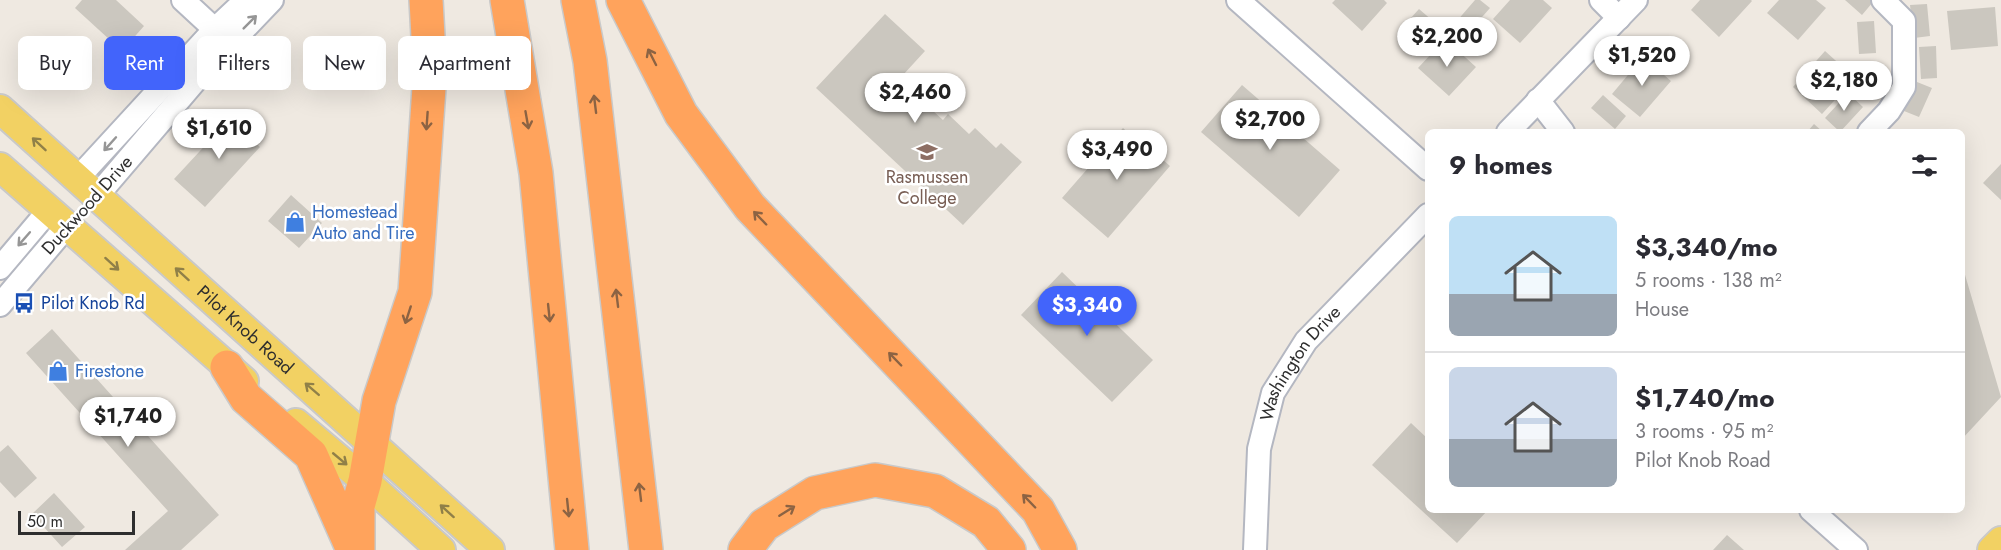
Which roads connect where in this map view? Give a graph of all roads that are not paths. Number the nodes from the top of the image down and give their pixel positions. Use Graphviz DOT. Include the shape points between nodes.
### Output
graph roads {
  1 [pos="183,0"];
  2 [pos="246,0"];
  3 [pos="272,0"];
  4 [pos="426,0"];
  5 [pos="507,0"];
  6 [pos="578,0"];
  7 [pos="622,0"];
  8 [pos="1238,0"];
  9 [pos="1601,0"];
  10 [pos="1636,0"];
  11 [pos="1883,0"];
  12 [pos="1619,18"];
  13 [pos="219,33"];
  14 [pos="1538,100"];
  15 [pos="0,109"];
  16 [pos="1511,129"];
  17 [pos="1561,129"];
  18 [pos="1872,129"];
  19 [pos="1425,166"];
  20 [pos="0,167"];
  21 [pos="87,188"];
  22 [pos="58,218"];
  23 [pos="1425,218"];
  24 [pos="0,268"];
  25 [pos="0,304"];
  26 [pos="227,367"];
  27 [pos="372,441"];
  28 [pos="365,481"];
  29 [pos="1814,513"];
  30 [pos="2001,540"];
  31 [pos="353,550"];
  32 [pos="358,550"];
  33 [pos="441,550"];
  34 [pos="490,550"];
  35 [pos="572,550"];
  36 [pos="646,550"];
  37 [pos="745,550"];
  38 [pos="1009,550"];
  39 [pos="1060,550"];
  40 [pos="1255,550"];
  41 [pos="1856,550"];
  42 [pos="1992,550"];
  1 -- 13 [label="street"];
  2 -- 13 [label="street, Duckwood Drive"];
  21 -- 3 [label="street, Duckwood Drive, one-way"];
  4 -- 27 [label="highway, one-way" via="430,74 415,292 379,401"];
  5 -- 35 [label="highway, one-way" via="536,173"];
  36 -- 6 [label="highway, one-way" via="590,61"];
  39 -- 7 [label="highway, one-way" via="1038,510 750,207 681,114"];
  8 -- 19 [label="street"];
  9 -- 12 [label="street"];
  10 -- 12 [label="street"];
  11 -- 18 [label="street" via="1904,21 1904,87"];
  12 -- 14 [label="street"];
  13 -- 21 [label="street, Duckwood Drive, one-way"];
  14 -- 16 [label="street"];
  14 -- 17 [label="street"];
  21 -- 15 [label="main road, Pilot Knob Road, one-way"];
  20 -- 22 [label="main road, Pilot Knob Road"];
  21 -- 22 [label="main road, Duckwood Drive"];
  27 -- 21 [label="main road, Pilot Knob Road, one-way"];
  22 -- 24 [label="street, Duckwood Drive, one-way"];
  22 -- 25 [label="street, Duckwood Drive"];
  22 -- 26 [label="main road, Pilot Knob Road, one-way"];
  23 -- 40 [label="street, Washington Drive" via="1306,341 1273,393 1259,449"];
  26 -- 28 [label="main road, Pilot Knob Road, one-way"];
  26 -- 31 [label="highway" via="246,398 312,455"];
  27 -- 28 [label="highway"];
  34 -- 27 [label="main road, Pilot Knob Road, one-way"];
  28 -- 32 [label="highway" via="358,506"];
  28 -- 33 [label="main road, Pilot Knob Road"];
  29 -- 41 [label="street"];
  30 -- 42 [label="main road"];
  37 -- 38 [label="highway, one-way" via="764,525 815,493 875,480 935,491 986,522"];
}
